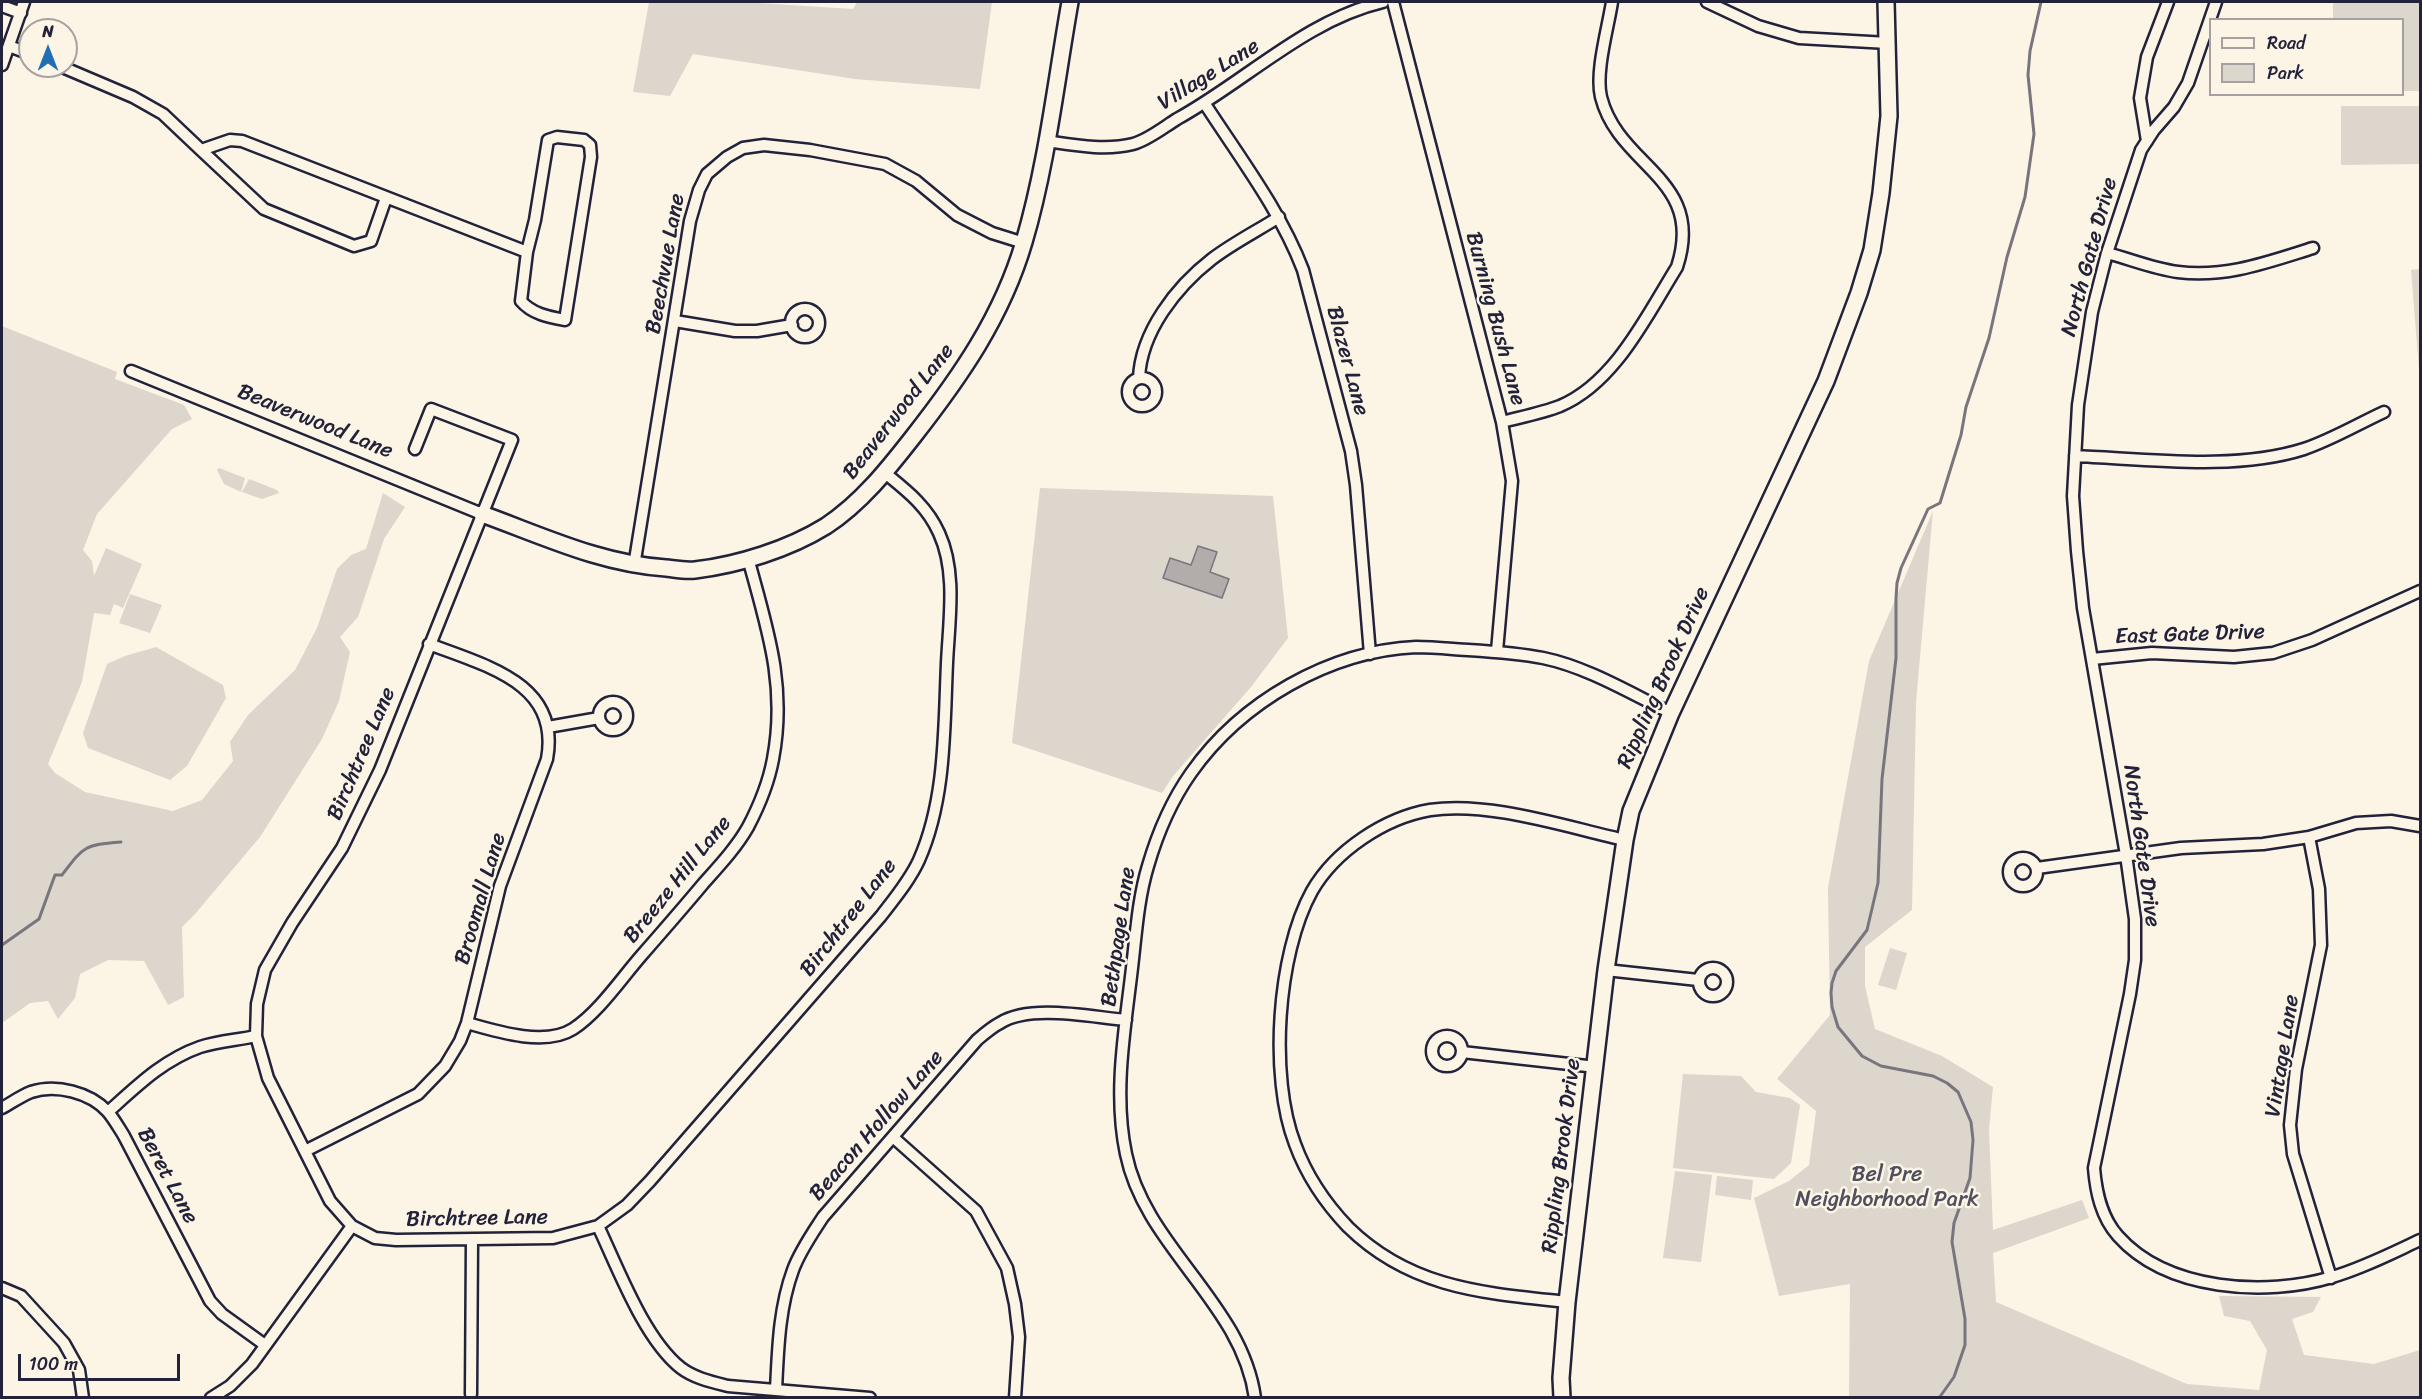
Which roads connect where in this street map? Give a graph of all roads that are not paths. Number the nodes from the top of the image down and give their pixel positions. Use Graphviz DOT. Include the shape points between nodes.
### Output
graph roads {
  1 [pos="24,2"];
  2 [pos="1070,2"];
  3 [pos="1383,2"];
  4 [pos="1393,2"];
  5 [pos="1612,2"];
  6 [pos="1707,2"];
  7 [pos="1887,2"];
  8 [pos="2168,2"];
  9 [pos="2216,2"];
  10 [pos="2,6"];
  11 [pos="21,13"];
  12 [pos="2210,18"];
  13 [pos="2209,22"];
  14 [pos="1888,43"];
  15 [pos="9,46"];
  16 [pos="18,49"];
  17 [pos="2,65"];
  18 [pos="78,74"];
  19 [pos="1204,104"];
  20 [pos="1046,141"];
  21 [pos="2147,141"];
  22 [pos="201,150"];
  23 [pos="386,198"];
  24 [pos="1279,217"];
  25 [pos="1024,243"];
  26 [pos="2313,248"];
  27 [pos="527,252"];
  28 [pos="2107,253"];
  29 [pos="675,321"];
  30 [pos="792,325"];
  31 [pos="131,371"];
  32 [pos="1139,378"];
  33 [pos="2384,412"];
  34 [pos="1502,422"];
  35 [pos="414,449"];
  36 [pos="2074,456"];
  37 [pos="885,473"];
  38 [pos="483,514"];
  39 [pos="748,558"];
  40 [pos="634,566"];
  41 [pos="2421,591"];
  42 [pos="429,644"];
  43 [pos="1497,651"];
  44 [pos="1370,654"];
  45 [pos="2092,659"];
  46 [pos="1671,712"];
  47 [pos="599,718"];
  48 [pos="548,727"];
  49 [pos="2421,826"];
  50 [pos="2309,837"];
  51 [pos="1624,840"];
  52 [pos="2126,855"];
  53 [pos="2037,868"];
  54 [pos="1606,970"];
  55 [pos="1698,980"];
  56 [pos="1126,1020"];
  57 [pos="467,1023"];
  58 [pos="256,1036"];
  59 [pos="1462,1052"];
  60 [pos="1596,1067"];
  61 [pos="2,1108"];
  62 [pos="108,1112"];
  63 [pos="894,1138"];
  64 [pos="304,1151"];
  65 [pos="352,1226"];
  66 [pos="598,1226"];
  67 [pos="472,1240"];
  68 [pos="2421,1240"];
  69 [pos="2331,1278"];
  70 [pos="2,1288"];
  71 [pos="1566,1302"];
  72 [pos="265,1345"];
  73 [pos="776,1390"];
  74 [pos="471,1394"];
  75 [pos="83,1398"];
  76 [pos="211,1398"];
  77 [pos="870,1398"];
  78 [pos="1015,1398"];
  79 [pos="1255,1398"];
  80 [pos="1563,1398"];
  1 -- 11 [label="street"];
  2 -- 20 [label="street, Beaverwood Lane"];
  3 -- 19 [label="street, Village Lane" via="1326,21"];
  4 -- 34 [label="street, Burning Bush Lane"];
  5 -- 34 [label="street" via="1601,96 1621,137 1669,189 1682,216 1683,251 1677,267 1618,359 1591,388 1560,406"];
  6 -- 14 [label="street" via="1758,26 1798,38"];
  7 -- 14 [label="street, Rippling Brook Drive"];
  8 -- 21 [label="street" via="2147,57 2140,98"];
  9 -- 12 [label="street, North Gate Drive"];
  10 -- 11 [label="street"];
  11 -- 15 [label="street"];
  13 -- 21 [label="street, North Gate Drive" via="2188,83"];
  14 -- 46 [label="street, Rippling Brook Drive" via="1889,116 1881,193 1872,250 1859,293 1826,381"];
  15 -- 16 [label="street"];
  15 -- 17 [label="street"];
  18 -- 22 [label="street" via="163,114"];
  19 -- 20 [label="street, Village Lane" via="1134,144 1088,147"];
  19 -- 24 [label="street, Blazer Lane"];
  20 -- 25 [label="street, Beaverwood Lane"];
  21 -- 28 [label="street, North Gate Drive"];
  22 -- 23 [label="street" via="230,140 242,141"];
  22 -- 23 [label="street" via="264,208 354,246 371,241"];
  23 -- 27 [label="street"];
  24 -- 32 [label="street" via="1212,259 1183,285 1151,333"];
  24 -- 44 [label="street, Blazer Lane" via="1303,270 1351,451"];
  25 -- 29 [label="street, Beechvue Lane" via="992,233 957,215 916,181 885,164 810,150 764,145 743,148 707,174 699,190 690,221"];
  25 -- 37 [label="street, Beaverwood Lane" via="994,320 955,383"];
  26 -- 28 [label="street" via="2245,269 2217,273 2178,272"];
  27 -- 27 [label="street" via="548,140 584,140 591,145 591,157 565,320 527,308 521,301"];
  28 -- 36 [label="street, North Gate Drive" via="2085,345"];
  29 -- 30 [label="street" via="735,331"];
  29 -- 40 [label="street, Beechvue Lane"];
  31 -- 38 [label="street, Beaverwood Lane"];
  33 -- 36 [label="street" via="2304,449 2258,458 2208,461"];
  34 -- 43 [label="street, Burning Bush Lane" via="1512,481"];
  35 -- 38 [label="street, Beaverwood Lane" via="431,408 512,440"];
  36 -- 45 [label="street, North Gate Drive" via="2077,551"];
  37 -- 39 [label="street, Beaverwood Lane" via="826,525 786,547"];
  37 -- 66 [label="street, Birchtree Lane" via="931,515 949,562 943,756 934,812 919,860 881,916 658,1172 627,1205"];
  38 -- 40 [label="street, Beaverwood Lane" via="591,555"];
  38 -- 42 [label="street, Birchtree Lane"];
  39 -- 40 [label="street, Beaverwood Lane" via="693,570"];
  39 -- 57 [label="street, Breeze Hill Lane" via="778,684 773,761 748,826 728,856 597,1008 572,1030 545,1037 503,1034"];
  41 -- 45 [label="street, East Gate Drive" via="2312,640 2273,652 2234,657 2152,652"];
  42 -- 48 [label="street, Broomall Lane" via="518,682 538,702"];
  42 -- 58 [label="street, Birchtree Lane" via="380,770 342,848 265,970 257,1004"];
  43 -- 44 [label="street, Bethpage Lane" via="1416,647"];
  43 -- 46 [label="street, Bethpage Lane" via="1545,658 1578,669"];
  44 -- 56 [label="street, Bethpage Lane" via="1321,670 1272,695 1227,731 1191,773 1168,814 1148,866 1140,900"];
  45 -- 52 [label="street, North Gate Drive"];
  46 -- 51 [label="street, Rippling Brook Drive" via="1631,811"];
  47 -- 48 [label="street"];
  48 -- 57 [label="street, Broomall Lane" via="547,759 500,886"];
  49 -- 50 [label="street" via="2391,821 2356,824"];
  50 -- 52 [label="street"];
  50 -- 69 [label="street, Vintage Lane" via="2319,889 2320,945 2296,1069 2290,1125 2293,1154"];
  51 -- 54 [label="street, Rippling Brook Drive"];
  51 -- 71 [label="street" via="1505,813 1459,808 1402,817 1358,842 1332,864 1317,884 1298,922 1287,973 1279,1072 1287,1119 1295,1145 1328,1204 1350,1228 1416,1273 1481,1293"];
  52 -- 53 [label="street"];
  52 -- 69 [label="street, North Gate Drive" via="2135,919 2135,960 2094,1168 2102,1210 2130,1248 2184,1276 2236,1288 2276,1288"];
  54 -- 55 [label="street"];
  54 -- 60 [label="street, Rippling Brook Drive"];
  56 -- 63 [label="street, Beacon Hollow Lane" via="1040,1013 1000,1022 977,1040"];
  56 -- 79 [label="street, Bethpage Lane" via="1119,1102 1126,1156 1136,1187 1179,1260 1224,1319 1243,1354"];
  57 -- 64 [label="street, Broomall Lane" via="445,1066 418,1094"];
  58 -- 62 [label="street" via="202,1046 178,1056 151,1073"];
  58 -- 64 [label="street, Birchtree Lane" via="268,1078"];
  59 -- 60 [label="street"];
  60 -- 71 [label="street, Rippling Brook Drive"];
  61 -- 62 [label="street, Beret Lane" via="28,1093 46,1089 74,1092"];
  62 -- 72 [label="street, Beret Lane" via="210,1301"];
  63 -- 73 [label="street, Beacon Hollow Lane" via="823,1217 793,1269 779,1329"];
  63 -- 78 [label="street" via="976,1211 1007,1268 1019,1337"];
  64 -- 65 [label="street, Birchtree Lane" via="330,1201"];
  65 -- 67 [label="street, Birchtree Lane" via="375,1238"];
  65 -- 72 [label="street"];
  66 -- 67 [label="street, Birchtree Lane" via="553,1238"];
  66 -- 73 [label="street" via="647,1326 682,1369 728,1386"];
  67 -- 74 [label="street"];
  68 -- 69 [label="street, North Gate Drive"];
  70 -- 75 [label="street" via="21,1296 64,1343 80,1370"];
  71 -- 80 [label="street, Rippling Brook Drive"];
  72 -- 76 [label="street" via="230,1386"];
  73 -- 77 [label="street"];
}
